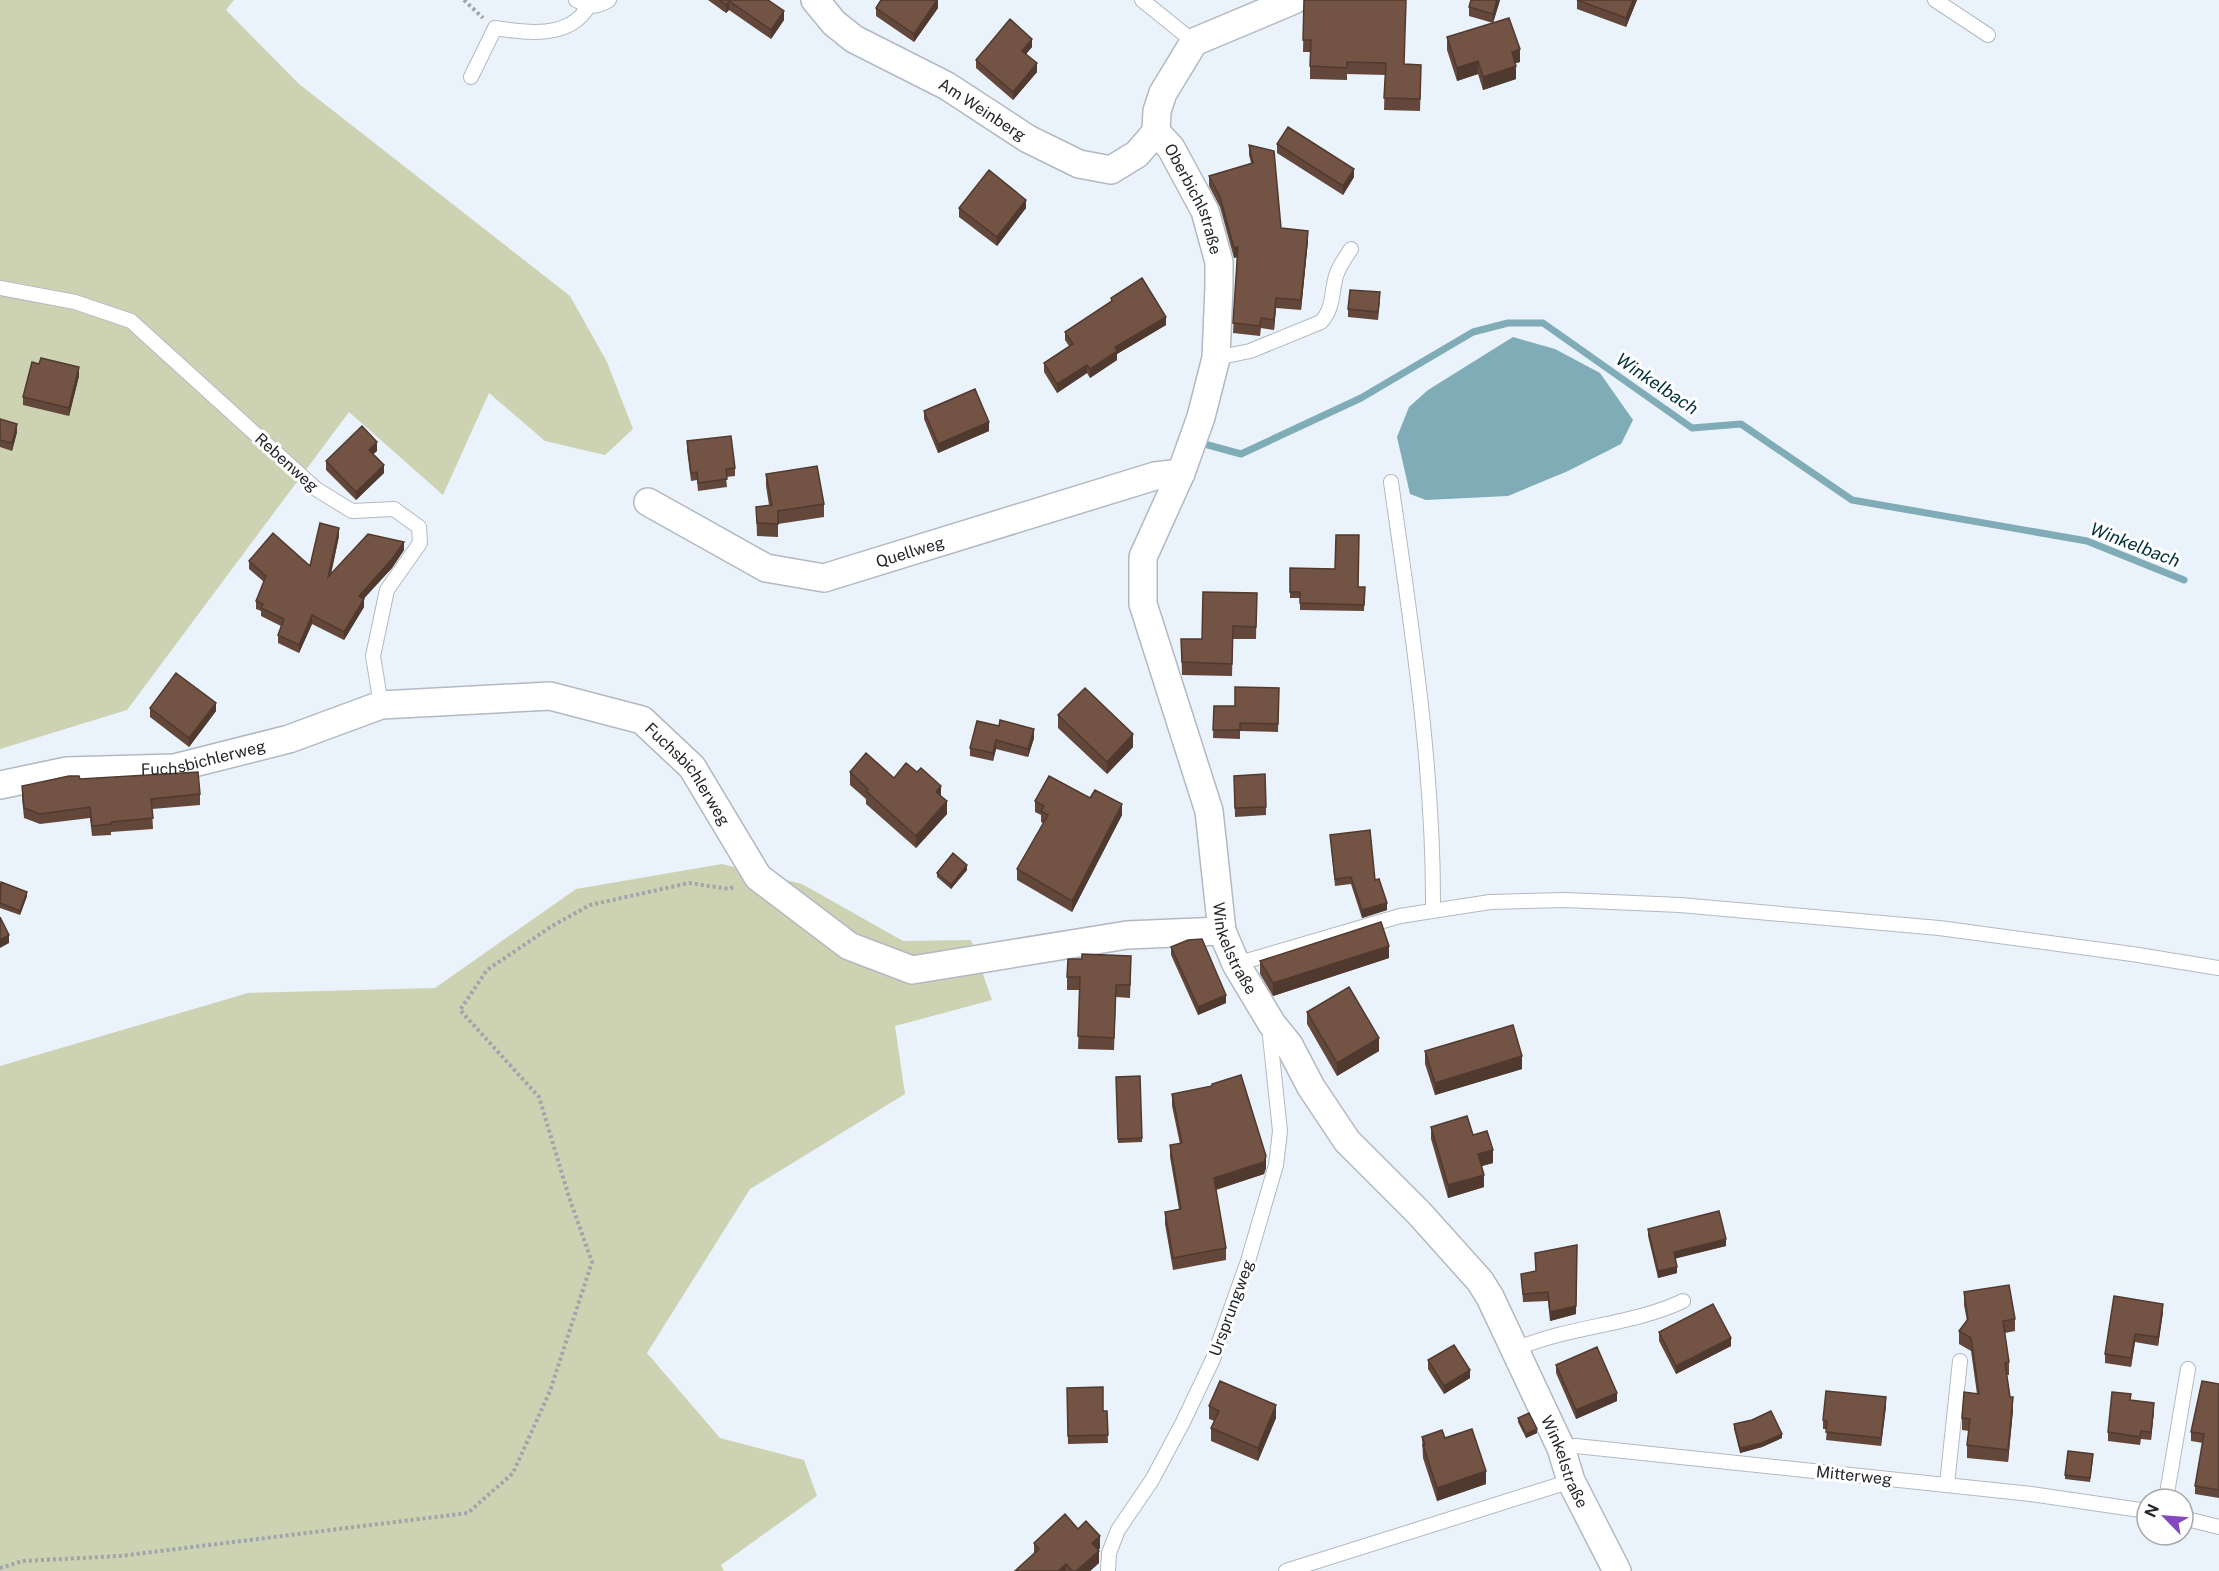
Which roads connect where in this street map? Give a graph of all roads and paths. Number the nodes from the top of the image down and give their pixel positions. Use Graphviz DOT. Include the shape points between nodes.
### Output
graph roads {
  1 [pos="464,0"];
  2 [pos="609,0"];
  3 [pos="815,0"];
  4 [pos="1142,0"];
  5 [pos="1294,0"];
  6 [pos="1935,0"];
  7 [pos="582,3"];
  8 [pos="495,28"];
  9 [pos="1988,35"];
  10 [pos="1194,42"];
  11 [pos="471,77"];
  12 [pos="1156,132"];
  13 [pos="1350,249"];
  14 [pos="0,288"];
  15 [pos="1216,358"];
  16 [pos="1181,473"];
  17 [pos="1391,482"];
  18 [pos="648,502"];
  19 [pos="381,705"];
  20 [pos="0,785"];
  21 [pos="758,877"];
  22 [pos="1433,910"];
  23 [pos="1222,931"];
  24 [pos="1236,964"];
  25 [pos="2219,968"];
  26 [pos="1272,1024"];
  27 [pos="1683,1301"];
  28 [pos="1516,1349"];
  29 [pos="1960,1361"];
  30 [pos="2188,1369"];
  31 [pos="1561,1448"];
  32 [pos="1571,1481"];
  33 [pos="1947,1484"];
  34 [pos="2168,1487"];
  35 [pos="2135,1509"];
  36 [pos="2195,1521"];
  37 [pos="2219,1527"];
  38 [pos="0,1568"];
  39 [pos="1108,1571"];
  40 [pos="1286,1571"];
  41 [pos="1617,1571"];
  1 -- 8 [label="path"];
  2 -- 7 [label="lane" via="599,6"];
  3 -- 12 [label="street, Am Weinberg" via="854,39 947,86 1028,139 1079,164 1111,170 1137,154"];
  4 -- 10 [label="lane"];
  5 -- 10 [label="street"];
  6 -- 9 [label="lane"];
  7 -- 8 [label="lane" via="584,14 560,29 518,32"];
  8 -- 11 [label="lane"];
  10 -- 12 [label="street, Oberbichlstraße" via="1163,93"];
  12 -- 15 [label="street, Oberbichlstraße" via="1171,148 1205,211 1219,262"];
  13 -- 15 [label="lane" via="1335,277 1334,296 1321,322 1250,351"];
  14 -- 19 [label="lane, Rebenweg" via="75,302 131,321 316,489 352,511 394,509 419,527 420,543 387,590 373,656"];
  15 -- 16 [label="street, Oberbichlstraße"];
  16 -- 18 [label="street, Quellweg" via="1155,476 824,578 766,568"];
  16 -- 23 [label="street, Winkelstraße" via="1143,557 1143,604 1209,811"];
  17 -- 22 [label="lane" via="1417,669 1430,809"];
  19 -- 20 [label="street, Fuchsbichlerweg" via="289,739 174,768 67,771"];
  19 -- 21 [label="street, Fuchsbichlerweg" via="550,696 642,720 692,767"];
  21 -- 23 [label="street, Fuchsbichlerweg" via="849,946 912,970 1127,935"];
  21 -- 38 [label="path" via="729,889 689,883 590,904 487,970 460,1011 539,1097 592,1262 550,1391 513,1473 468,1513 120,1556 23,1561"];
  22 -- 24 [label="lane"];
  22 -- 25 [label="lane" via="1490,902 1565,900 1680,905 1939,928"];
  23 -- 24 [label="street, Winkelstraße"];
  24 -- 26 [label="street, Winkelstraße"];
  26 -- 28 [label="street, Winkelstraße" via="1347,1141 1480,1281"];
  26 -- 39 [label="lane, Ursprungweg" via="1280,1131 1276,1165 1248,1261 1213,1359 1152,1480 1118,1530 1109,1553"];
  27 -- 28 [label="lane" via="1539,1339"];
  28 -- 31 [label="street, Winkelstraße"];
  29 -- 33 [label="lane"];
  30 -- 34 [label="lane"];
  31 -- 32 [label="street, Winkelstraße"];
  31 -- 33 [label="lane, Mitterweg" via="1576,1446"];
  32 -- 40 [label="lane"];
  32 -- 41 [label="street, Winkelstraße"];
  33 -- 35 [label="lane, Mitterweg"];
  36 -- 37 [label="lane"];
}
